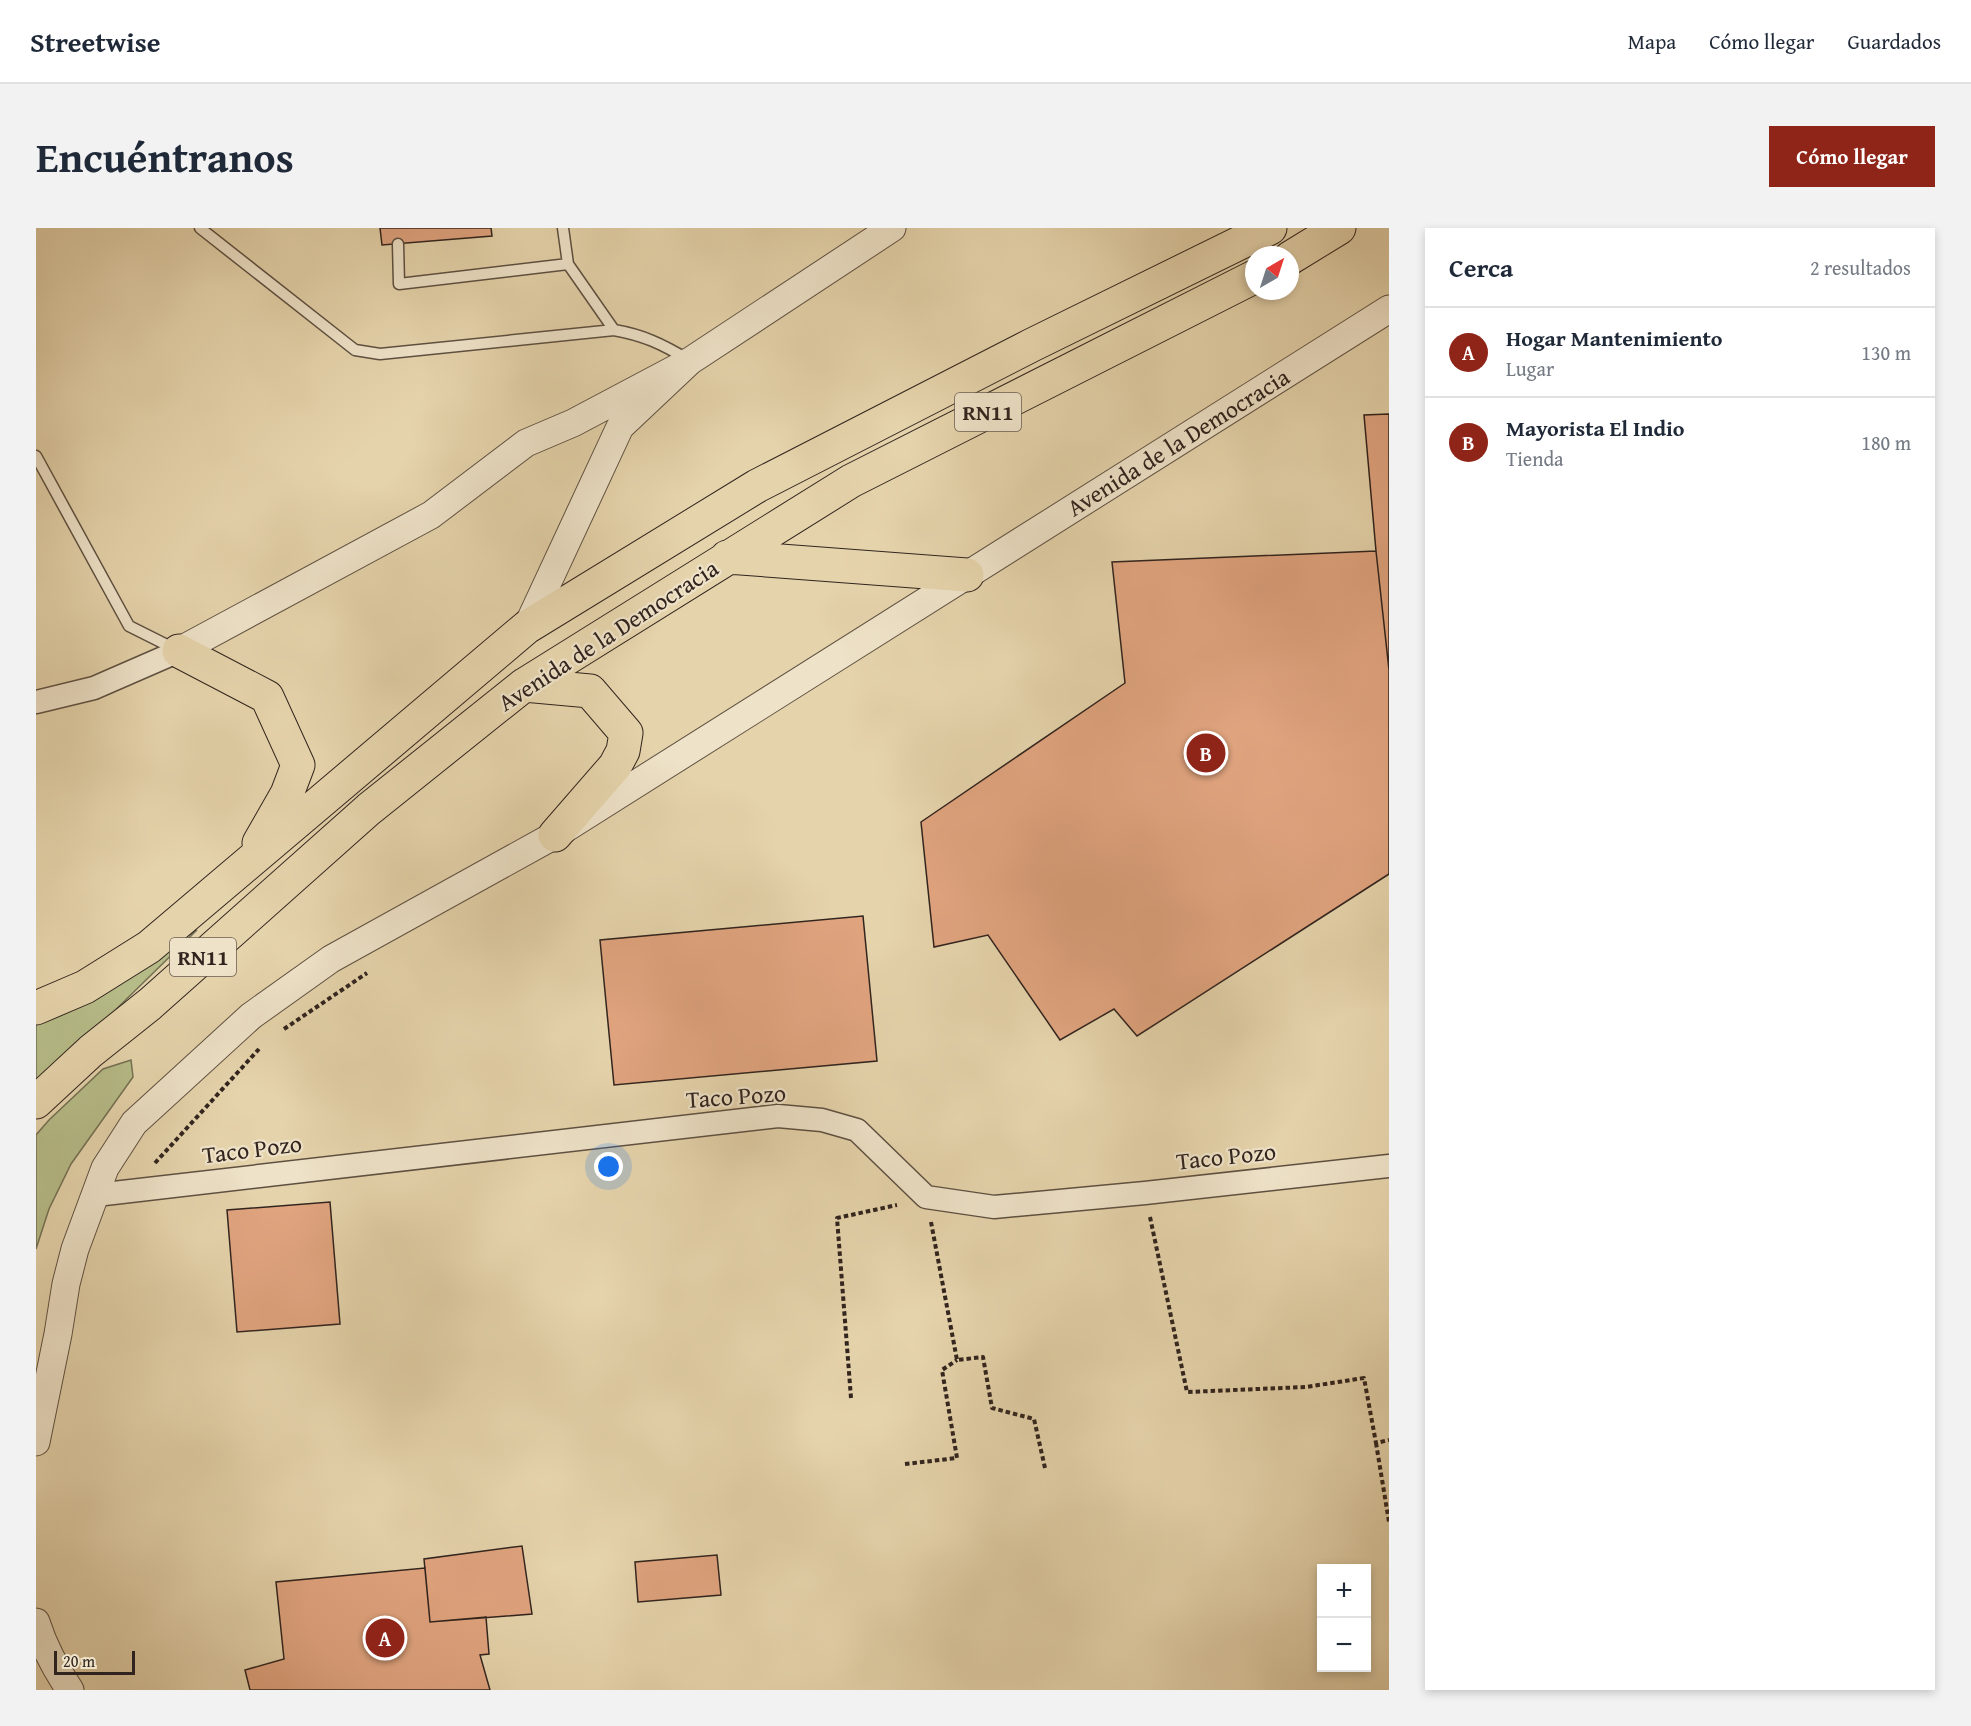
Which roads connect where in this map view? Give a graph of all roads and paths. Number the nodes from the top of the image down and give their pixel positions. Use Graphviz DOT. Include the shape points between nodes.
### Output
graph roads {
  1 [pos="201,228"];
  2 [pos="563,228"];
  3 [pos="892,228"];
  4 [pos="1270,228"];
  5 [pos="1339,228"];
  6 [pos="398,244"];
  7 [pos="1299,252"];
  8 [pos="568,264"];
  9 [pos="1245,282"];
  10 [pos="1389,309"];
  11 [pos="614,330"];
  12 [pos="690,361"];
  13 [pos="36,456"];
  14 [pos="727,557"];
  15 [pos="967,575"];
  16 [pos="527,627"];
  17 [pos="179,651"];
  18 [pos="524,685"];
  19 [pos="36,702"];
  20 [pos="555,835"];
  21 [pos="248,863"];
  22 [pos="36,1008"];
  23 [pos="36,1102"];
  24 [pos="1389,1166"];
  25 [pos="1145,1193"];
  26 [pos="96,1195"];
  27 [pos="926,1197"];
  28 [pos="957,1360"];
  29 [pos="851,1398"];
  30 [pos="1389,1440"];
  31 [pos="36,1442"];
  32 [pos="1376,1443"];
  33 [pos="905,1464"];
  34 [pos="1045,1468"];
  35 [pos="1389,1522"];
  36 [pos="36,1622"];
  37 [pos="70,1690"];
  1 -- 11 [label="lane" via="355,350 380,354"];
  2 -- 8 [label="lane"];
  3 -- 12 [label="street, Avenida de la Democracia"];
  4 -- 16 [label="highway, Avenida de la Democracia / RN11" via="756,486"];
  5 -- 7 [label="highway"];
  6 -- 8 [label="lane" via="399,284"];
  8 -- 11 [label="lane"];
  9 -- 14 [label="highway, Avenida de la Democracia / RN11" via="851,481"];
  10 -- 15 [label="street, Avenida de la Democracia"];
  11 -- 12 [label="lane" via="651,339"];
  12 -- 16 [label="street, Avenida de la Democracia" via="620,427"];
  12 -- 17 [label="street" via="573,423 526,443 431,515"];
  13 -- 17 [label="lane" via="129,626"];
  14 -- 15 [label="highway"];
  14 -- 18 [label="highway, Avenida de la Democracia / RN11"];
  15 -- 20 [label="street, Avenida de la Democracia"];
  16 -- 21 [label="highway, Avenida de la Democracia / RN11"];
  17 -- 19 [label="street" via="94,688"];
  17 -- 21 [label="highway" via="267,697 298,765 287,794"];
  18 -- 20 [label="highway" via="590,691 626,733 615,766"];
  18 -- 23 [label="highway, Avenida de la Democracia / RN11" via="369,809"];
  20 -- 26 [label="street, Avenida de la Democracia" via="332,959 251,1017 134,1123 105,1168"];
  21 -- 22 [label="highway, Avenida de la Democracia / RN11" via="149,947 85,987"];
  24 -- 25 [label="street, Taco Pozo"];
  25 -- 27 [label="street, Taco Pozo" via="994,1207"];
  25 -- 32 [label="path" via="1187,1392 1306,1387 1364,1378"];
  26 -- 27 [label="street, Taco Pozo" via="778,1116 822,1120 857,1130"];
  26 -- 31 [label="street, Avenida de la Democracia" via="66,1284"];
  27 -- 28 [label="path"];
  27 -- 29 [label="path" via="837,1218"];
  28 -- 33 [label="path" via="942,1370 957,1458"];
  28 -- 34 [label="path" via="983,1357 992,1408 1034,1419"];
  30 -- 32 [label="path"];
  32 -- 35 [label="path"];
  36 -- 37 [label="street" via="55,1667"];
}
